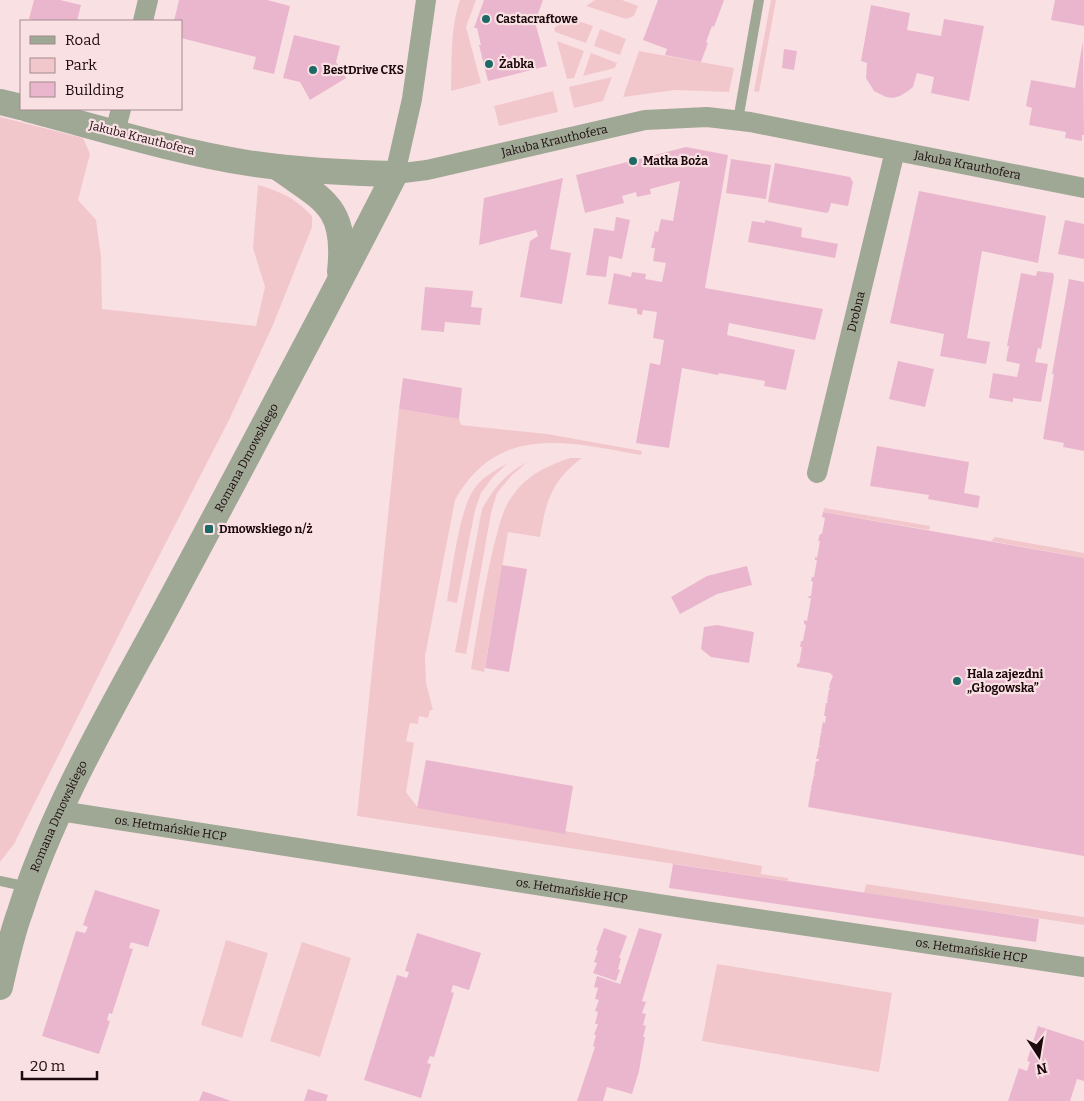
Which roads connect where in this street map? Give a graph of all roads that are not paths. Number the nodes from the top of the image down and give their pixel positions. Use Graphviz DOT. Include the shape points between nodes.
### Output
graph roads {
  1 [pos="148,0"];
  2 [pos="426,0"];
  3 [pos="759,0"];
  4 [pos="143,20"];
  5 [pos="0,102"];
  6 [pos="20,107"];
  7 [pos="35,110"];
  8 [pos="118,120"];
  9 [pos="738,120"];
  10 [pos="894,151"];
  11 [pos="276,166"];
  12 [pos="395,174"];
  13 [pos="1084,188"];
  14 [pos="340,280"];
  15 [pos="817,473"];
  16 [pos="60,810"];
  17 [pos="0,881"];
  18 [pos="28,887"];
  19 [pos="1084,967"];
  20 [pos="0,986"];
  1 -- 4 [label="street"];
  2 -- 12 [label="street, Romana Dmowskiego" via="412,99"];
  3 -- 9 [label="lane"];
  5 -- 6 [label="street"];
  7 -- 8 [label="street, Jakuba Krauthofera"];
  8 -- 11 [label="street, Jakuba Krauthofera" via="221,158"];
  9 -- 10 [label="street, Jakuba Krauthofera"];
  9 -- 12 [label="street, Jakuba Krauthofera" via="676,117 645,120 427,170"];
  10 -- 13 [label="street, Jakuba Krauthofera"];
  10 -- 15 [label="street, Drobna"];
  11 -- 12 [label="street, Jakuba Krauthofera"];
  11 -- 14 [label="street" via="317,196 334,213 343,251"];
  12 -- 14 [label="street, Romana Dmowskiego"];
  14 -- 16 [label="street, Romana Dmowskiego"];
  16 -- 18 [label="street, Romana Dmowskiego"];
  16 -- 19 [label="street, os. Hetmańskie HCP"];
  17 -- 18 [label="lane"];
  18 -- 20 [label="street, Romana Dmowskiego"];
}
